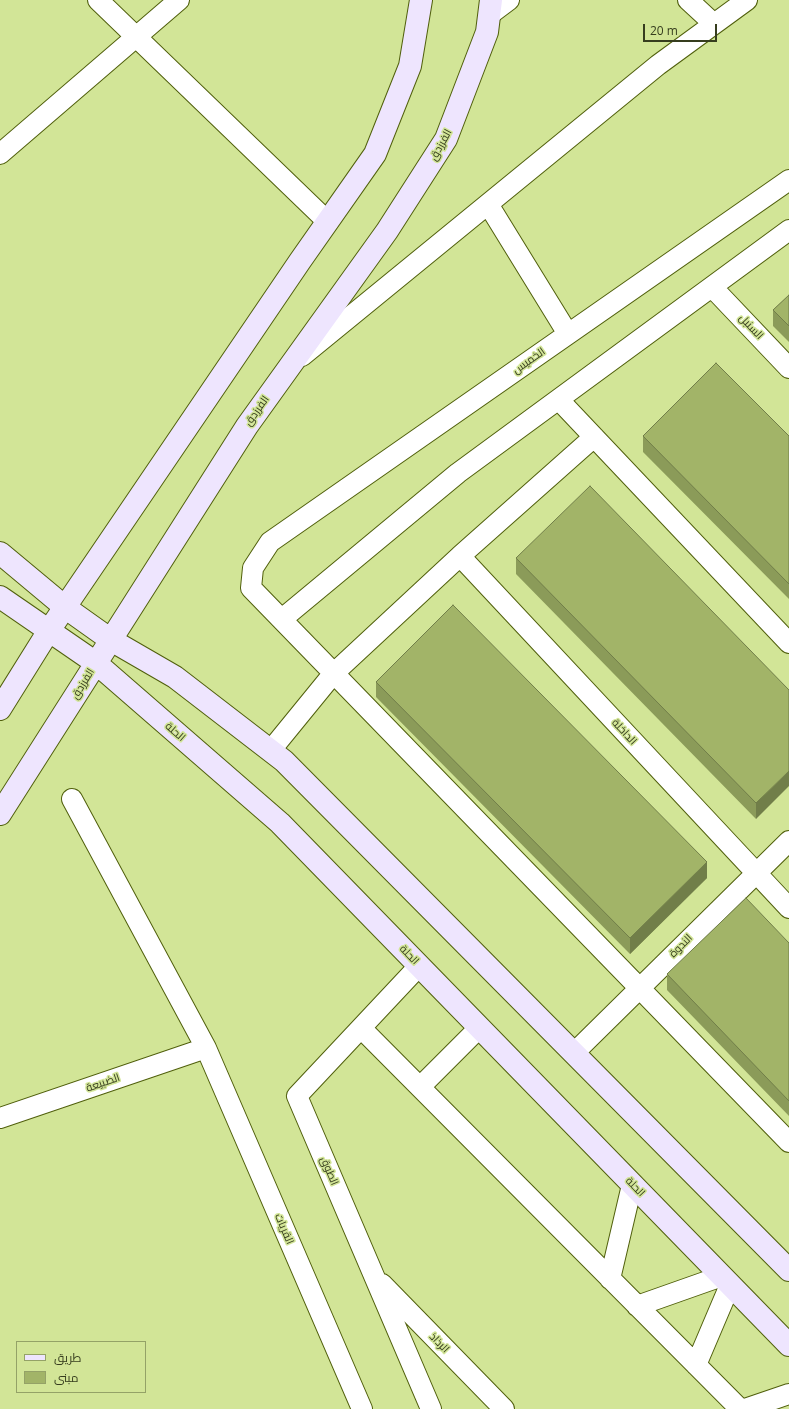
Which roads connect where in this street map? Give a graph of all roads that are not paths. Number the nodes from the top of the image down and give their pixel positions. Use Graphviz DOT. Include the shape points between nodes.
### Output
graph roads {
  1 [pos="98,0"];
  2 [pos="179,0"];
  3 [pos="420,0"];
  4 [pos="509,0"];
  5 [pos="688,0"];
  6 [pos="747,0"];
  7 [pos="490,8"];
  8 [pos="714,24"];
  9 [pos="136,36"];
  10 [pos="0,154"];
  11 [pos="789,180"];
  12 [pos="488,204"];
  13 [pos="328,222"];
  14 [pos="789,230"];
  15 [pos="712,287"];
  16 [pos="568,334"];
  17 [pos="290,366"];
  18 [pos="789,368"];
  19 [pos="559,400"];
  20 [pos="594,437"];
  21 [pos="0,553"];
  22 [pos="460,556"];
  23 [pos="0,597"];
  24 [pos="66,608"];
  25 [pos="282,619"];
  26 [pos="48,632"];
  27 [pos="111,640"];
  28 [pos="789,643"];
  29 [pos="96,663"];
  30 [pos="333,674"];
  31 [pos="0,709"];
  32 [pos="271,750"];
  33 [pos="72,799"];
  34 [pos="0,814"];
  35 [pos="789,841"];
  36 [pos="755,873"];
  37 [pos="789,908"];
  38 [pos="419,966"];
  39 [pos="638,988"];
  40 [pos="361,1028"];
  41 [pos="479,1028"];
  42 [pos="206,1048"];
  43 [pos="574,1053"];
  44 [pos="420,1087"];
  45 [pos="0,1118"];
  46 [pos="789,1142"];
  47 [pos="632,1185"];
  48 [pos="789,1270"];
  49 [pos="375,1277"];
  50 [pos="610,1279"];
  51 [pos="726,1280"];
  52 [pos="637,1306"];
  53 [pos="789,1345"];
  54 [pos="696,1365"];
  55 [pos="789,1394"];
  56 [pos="362,1409"];
  57 [pos="431,1409"];
  58 [pos="504,1409"];
  59 [pos="740,1409"];
  60 [pos="745,1409"];
  1 -- 9 [label="street"];
  2 -- 9 [label="street"];
  3 -- 13 [label="main road" via="410,66 376,154"];
  4 -- 7 [label="street"];
  5 -- 8 [label="street"];
  6 -- 8 [label="street"];
  7 -- 17 [label="main road, الفرزدق" via="487,32 446,139 387,231"];
  8 -- 12 [label="street" via="658,65"];
  9 -- 10 [label="street"];
  9 -- 13 [label="street"];
  11 -- 16 [label="street, الخميس"];
  12 -- 16 [label="street"];
  12 -- 17 [label="street"];
  13 -- 24 [label="main road"];
  14 -- 15 [label="street"];
  15 -- 18 [label="street, السنبل"];
  15 -- 19 [label="street"];
  16 -- 25 [label="street, الخميس" via="270,542 253,568 252,588"];
  17 -- 27 [label="main road, الفرزدق" via="247,426"];
  19 -- 20 [label="street"];
  19 -- 25 [label="street" via="458,473"];
  20 -- 22 [label="street"];
  20 -- 28 [label="street"];
  21 -- 24 [label="main road"];
  22 -- 30 [label="street"];
  22 -- 36 [label="street, الداخلة"];
  23 -- 26 [label="main road, الحلة"];
  24 -- 26 [label="main road"];
  24 -- 27 [label="main road"];
  25 -- 30 [label="street"];
  26 -- 29 [label="main road, الحلة"];
  26 -- 31 [label="main road"];
  27 -- 29 [label="main road, الفرزدق"];
  27 -- 32 [label="main road" via="175,677"];
  29 -- 34 [label="main road, الفرزدق"];
  29 -- 38 [label="main road, الحلة" via="280,823"];
  30 -- 32 [label="street"];
  30 -- 39 [label="street"];
  32 -- 43 [label="main road"];
  33 -- 42 [label="street, القريات"];
  35 -- 36 [label="street, الندوة"];
  36 -- 37 [label="street, الداخلة"];
  36 -- 39 [label="street, الندوة"];
  38 -- 40 [label="street, الطوق"];
  38 -- 41 [label="main road, الحلة"];
  39 -- 43 [label="street, الندوة"];
  39 -- 46 [label="street"];
  40 -- 44 [label="street"];
  40 -- 49 [label="street, الطوق" via="297,1096"];
  41 -- 44 [label="street"];
  41 -- 47 [label="main road, الحلة"];
  42 -- 45 [label="street, الضبيعة"];
  42 -- 56 [label="street, القريات"];
  43 -- 48 [label="main road"];
  44 -- 50 [label="street"];
  47 -- 50 [label="street"];
  47 -- 51 [label="main road, الحلة"];
  49 -- 57 [label="street, الطوق"];
  49 -- 58 [label="street, الرذاذ"];
  50 -- 52 [label="street"];
  51 -- 52 [label="street"];
  51 -- 53 [label="main road, الحلة"];
  51 -- 54 [label="street"];
  52 -- 54 [label="street"];
  54 -- 59 [label="street"];
  55 -- 60 [label="street"];
}
